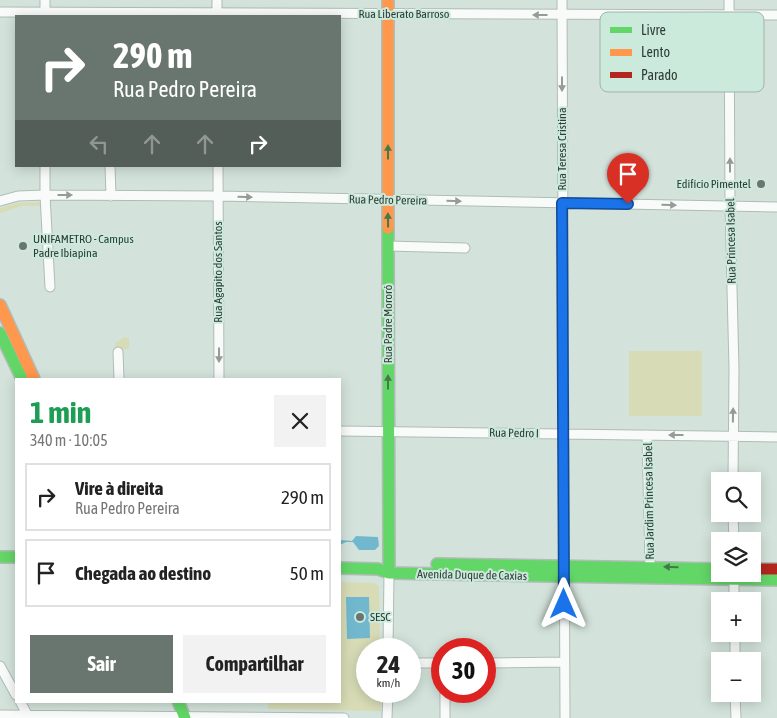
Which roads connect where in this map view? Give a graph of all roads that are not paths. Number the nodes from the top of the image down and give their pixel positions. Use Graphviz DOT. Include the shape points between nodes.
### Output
graph roads {
  1 [pos="45,0"];
  2 [pos="217,0"];
  3 [pos="388,0"];
  4 [pos="562,0"];
  5 [pos="0,12"];
  6 [pos="45,14"];
  7 [pos="388,14"];
  8 [pos="217,15"];
  9 [pos="764,15"];
  10 [pos="777,15"];
  11 [pos="562,16"];
  12 [pos="600,16"];
  13 [pos="729,92"];
  14 [pos="45,167"];
  15 [pos="110,167"];
  16 [pos="218,167"];
  17 [pos="45,195"];
  18 [pos="111,196"];
  19 [pos="218,196"];
  20 [pos="388,200"];
  21 [pos="0,202"];
  22 [pos="562,203"];
  23 [pos="730,207"];
  24 [pos="777,207"];
  25 [pos="388,246"];
  26 [pos="465,248"];
  27 [pos="50,287"];
  28 [pos="0,305"];
  29 [pos="0,333"];
  30 [pos="118,352"];
  31 [pos="22,378"];
  32 [pos="34,378"];
  33 [pos="120,378"];
  34 [pos="219,378"];
  35 [pos="341,431"];
  36 [pos="388,431"];
  37 [pos="564,434"];
  38 [pos="647,435"];
  39 [pos="733,436"];
  40 [pos="777,437"];
  41 [pos="733,472"];
  42 [pos="0,557"];
  43 [pos="15,557"];
  44 [pos="0,567"];
  45 [pos="15,567"];
  46 [pos="650,567"];
  47 [pos="341,568"];
  48 [pos="389,568"];
  49 [pos="711,568"];
  50 [pos="761,569"];
  51 [pos="777,569"];
  52 [pos="564,572"];
  53 [pos="711,576"];
  54 [pos="761,579"];
  55 [pos="777,580"];
  56 [pos="388,638"];
  57 [pos="564,662"];
  58 [pos="496,663"];
  59 [pos="0,666"];
  60 [pos="15,693"];
  61 [pos="735,702"];
  62 [pos="21,703"];
  63 [pos="179,703"];
  64 [pos="388,703"];
  65 [pos="444,703"];
  66 [pos="0,715"];
  67 [pos="28,717"];
  68 [pos="185,717"];
  69 [pos="344,718"];
  70 [pos="387,718"];
  71 [pos="445,718"];
  72 [pos="565,718"];
  73 [pos="736,718"];
  1 -- 6 [label="street"];
  2 -- 8 [label="street"];
  3 -- 7 [label="street, Rua Padre Mororó"];
  4 -- 11 [label="street, Rua Teresa Cristina"];
  5 -- 6 [label="street, Rua Liberato Barroso"];
  6 -- 8 [label="street, Rua Liberato Barroso"];
  7 -- 8 [label="street, Rua Liberato Barroso"];
  11 -- 7 [label="street, Rua Liberato Barroso, one-way"];
  20 -- 7 [label="street, Rua Padre Mororó, one-way"];
  9 -- 10 [label="street, Rua Liberato Barroso"];
  11 -- 12 [label="street, Rua Liberato Barroso"];
  11 -- 22 [label="street, Rua Teresa Cristina, one-way"];
  23 -- 13 [label="street, Rua Princesa Isabel, one-way"];
  14 -- 17 [label="street"];
  15 -- 18 [label="street"];
  16 -- 19 [label="street, Rua Agapito dos Santos"];
  17 -- 18 [label="street, Rua Pedro Pereira, one-way"];
  17 -- 21 [label="street, Rua Pedro Pereira" via="18,196"];
  17 -- 27 [label="street"];
  18 -- 19 [label="street, Rua Pedro Pereira"];
  19 -- 20 [label="street, Rua Pedro Pereira, one-way"];
  19 -- 34 [label="street, Rua Agapito dos Santos, one-way"];
  20 -- 22 [label="street, Rua Pedro Pereira, one-way"];
  25 -- 20 [label="street, Rua Padre Mororó, one-way"];
  22 -- 23 [label="street, Rua Pedro Pereira, one-way"];
  22 -- 37 [label="street, Rua Teresa Cristina"];
  23 -- 24 [label="street, Rua Pedro Pereira"];
  39 -- 23 [label="street, Rua Princesa Isabel, one-way"];
  25 -- 26 [label="street"];
  36 -- 25 [label="street, Rua Padre Mororó, one-way"];
  28 -- 32 [label="street"];
  29 -- 31 [label="street"];
  30 -- 33 [label="street"];
  35 -- 36 [label="street, Rua Pedro I"];
  36 -- 37 [label="street, Rua Pedro I"];
  36 -- 48 [label="street, Rua Padre Mororó"];
  37 -- 38 [label="street, Rua Pedro I"];
  37 -- 52 [label="street, Rua Teresa Cristina"];
  39 -- 38 [label="street, Rua Pedro I, one-way"];
  38 -- 46 [label="street, Rua Jardim Princesa Isabel"];
  39 -- 40 [label="street, Rua Pedro I"];
  39 -- 41 [label="street, Rua Princesa Isabel"];
  42 -- 43 [label="street"];
  44 -- 45 [label="street"];
  49 -- 46 [label="street, Avenida Duque de Caxias, one-way"];
  46 -- 52 [label="street, Avenida Duque de Caxias"];
  47 -- 48 [label="street, Avenida Duque de Caxias"];
  48 -- 52 [label="street, Avenida Duque de Caxias"];
  48 -- 56 [label="street, Rua Padre Mororó"];
  50 -- 51 [label="street"];
  52 -- 53 [label="street, Avenida Duque de Caxias"];
  52 -- 57 [label="street, Rua Teresa Cristina"];
  54 -- 55 [label="street, Avenida Duque de Caxias"];
  57 -- 58 [label="street"];
  57 -- 72 [label="street, Rua Teresa Cristina"];
  59 -- 60 [label="street"];
  61 -- 73 [label="street"];
  62 -- 67 [label="street"];
  63 -- 68 [label="street"];
  64 -- 70 [label="street"];
  65 -- 71 [label="street"];
  66 -- 67 [label="street"];
  67 -- 68 [label="street"];
  68 -- 69 [label="street"];
}
